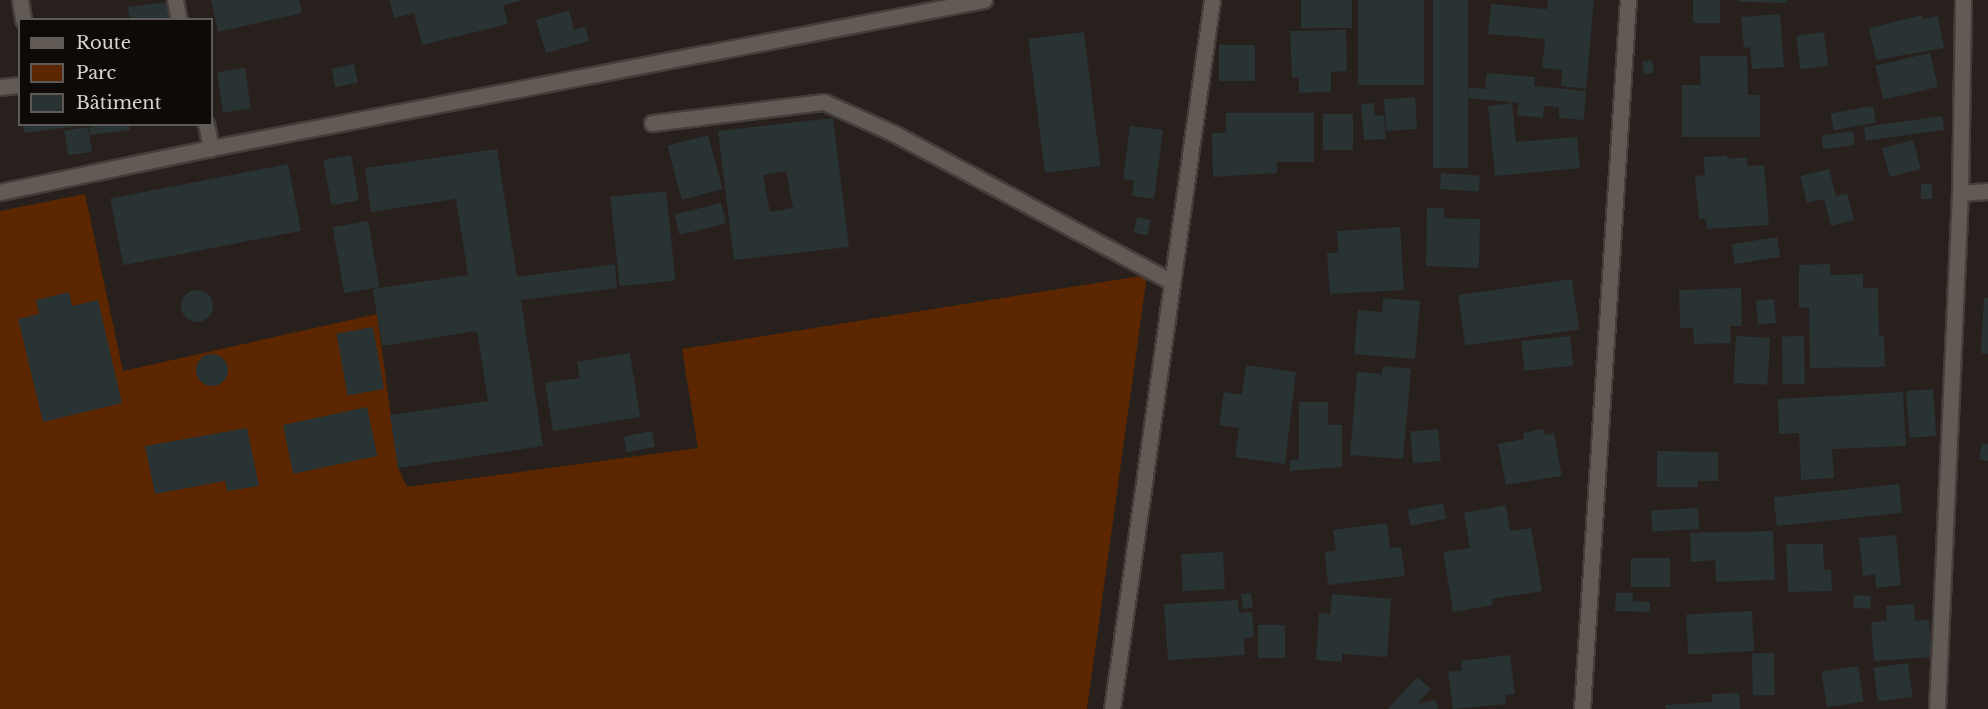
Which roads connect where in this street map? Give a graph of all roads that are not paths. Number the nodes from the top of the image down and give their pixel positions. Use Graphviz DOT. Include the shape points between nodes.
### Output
graph roads {
  1 [pos="20,0"];
  2 [pos="175,0"];
  3 [pos="984,0"];
  4 [pos="1212,0"];
  5 [pos="1628,0"];
  6 [pos="1963,0"];
  7 [pos="23,18"];
  8 [pos="179,18"];
  9 [pos="18,85"];
  10 [pos="0,87"];
  11 [pos="652,123"];
  12 [pos="206,126"];
  13 [pos="211,148"];
  14 [pos="1988,190"];
  15 [pos="0,192"];
  16 [pos="1960,193"];
  17 [pos="1172,282"];
  18 [pos="1112,709"];
  19 [pos="1582,709"];
  20 [pos="1937,709"];
  1 -- 7 [label="street"];
  2 -- 8 [label="street"];
  3 -- 13 [label="street"];
  4 -- 17 [label="street"];
  5 -- 19 [label="street"];
  6 -- 16 [label="street"];
  9 -- 10 [label="street"];
  11 -- 17 [label="street" via="824,102 893,133"];
  12 -- 13 [label="street"];
  13 -- 15 [label="street"];
  14 -- 16 [label="street"];
  16 -- 20 [label="street"];
  17 -- 18 [label="street"];
}
